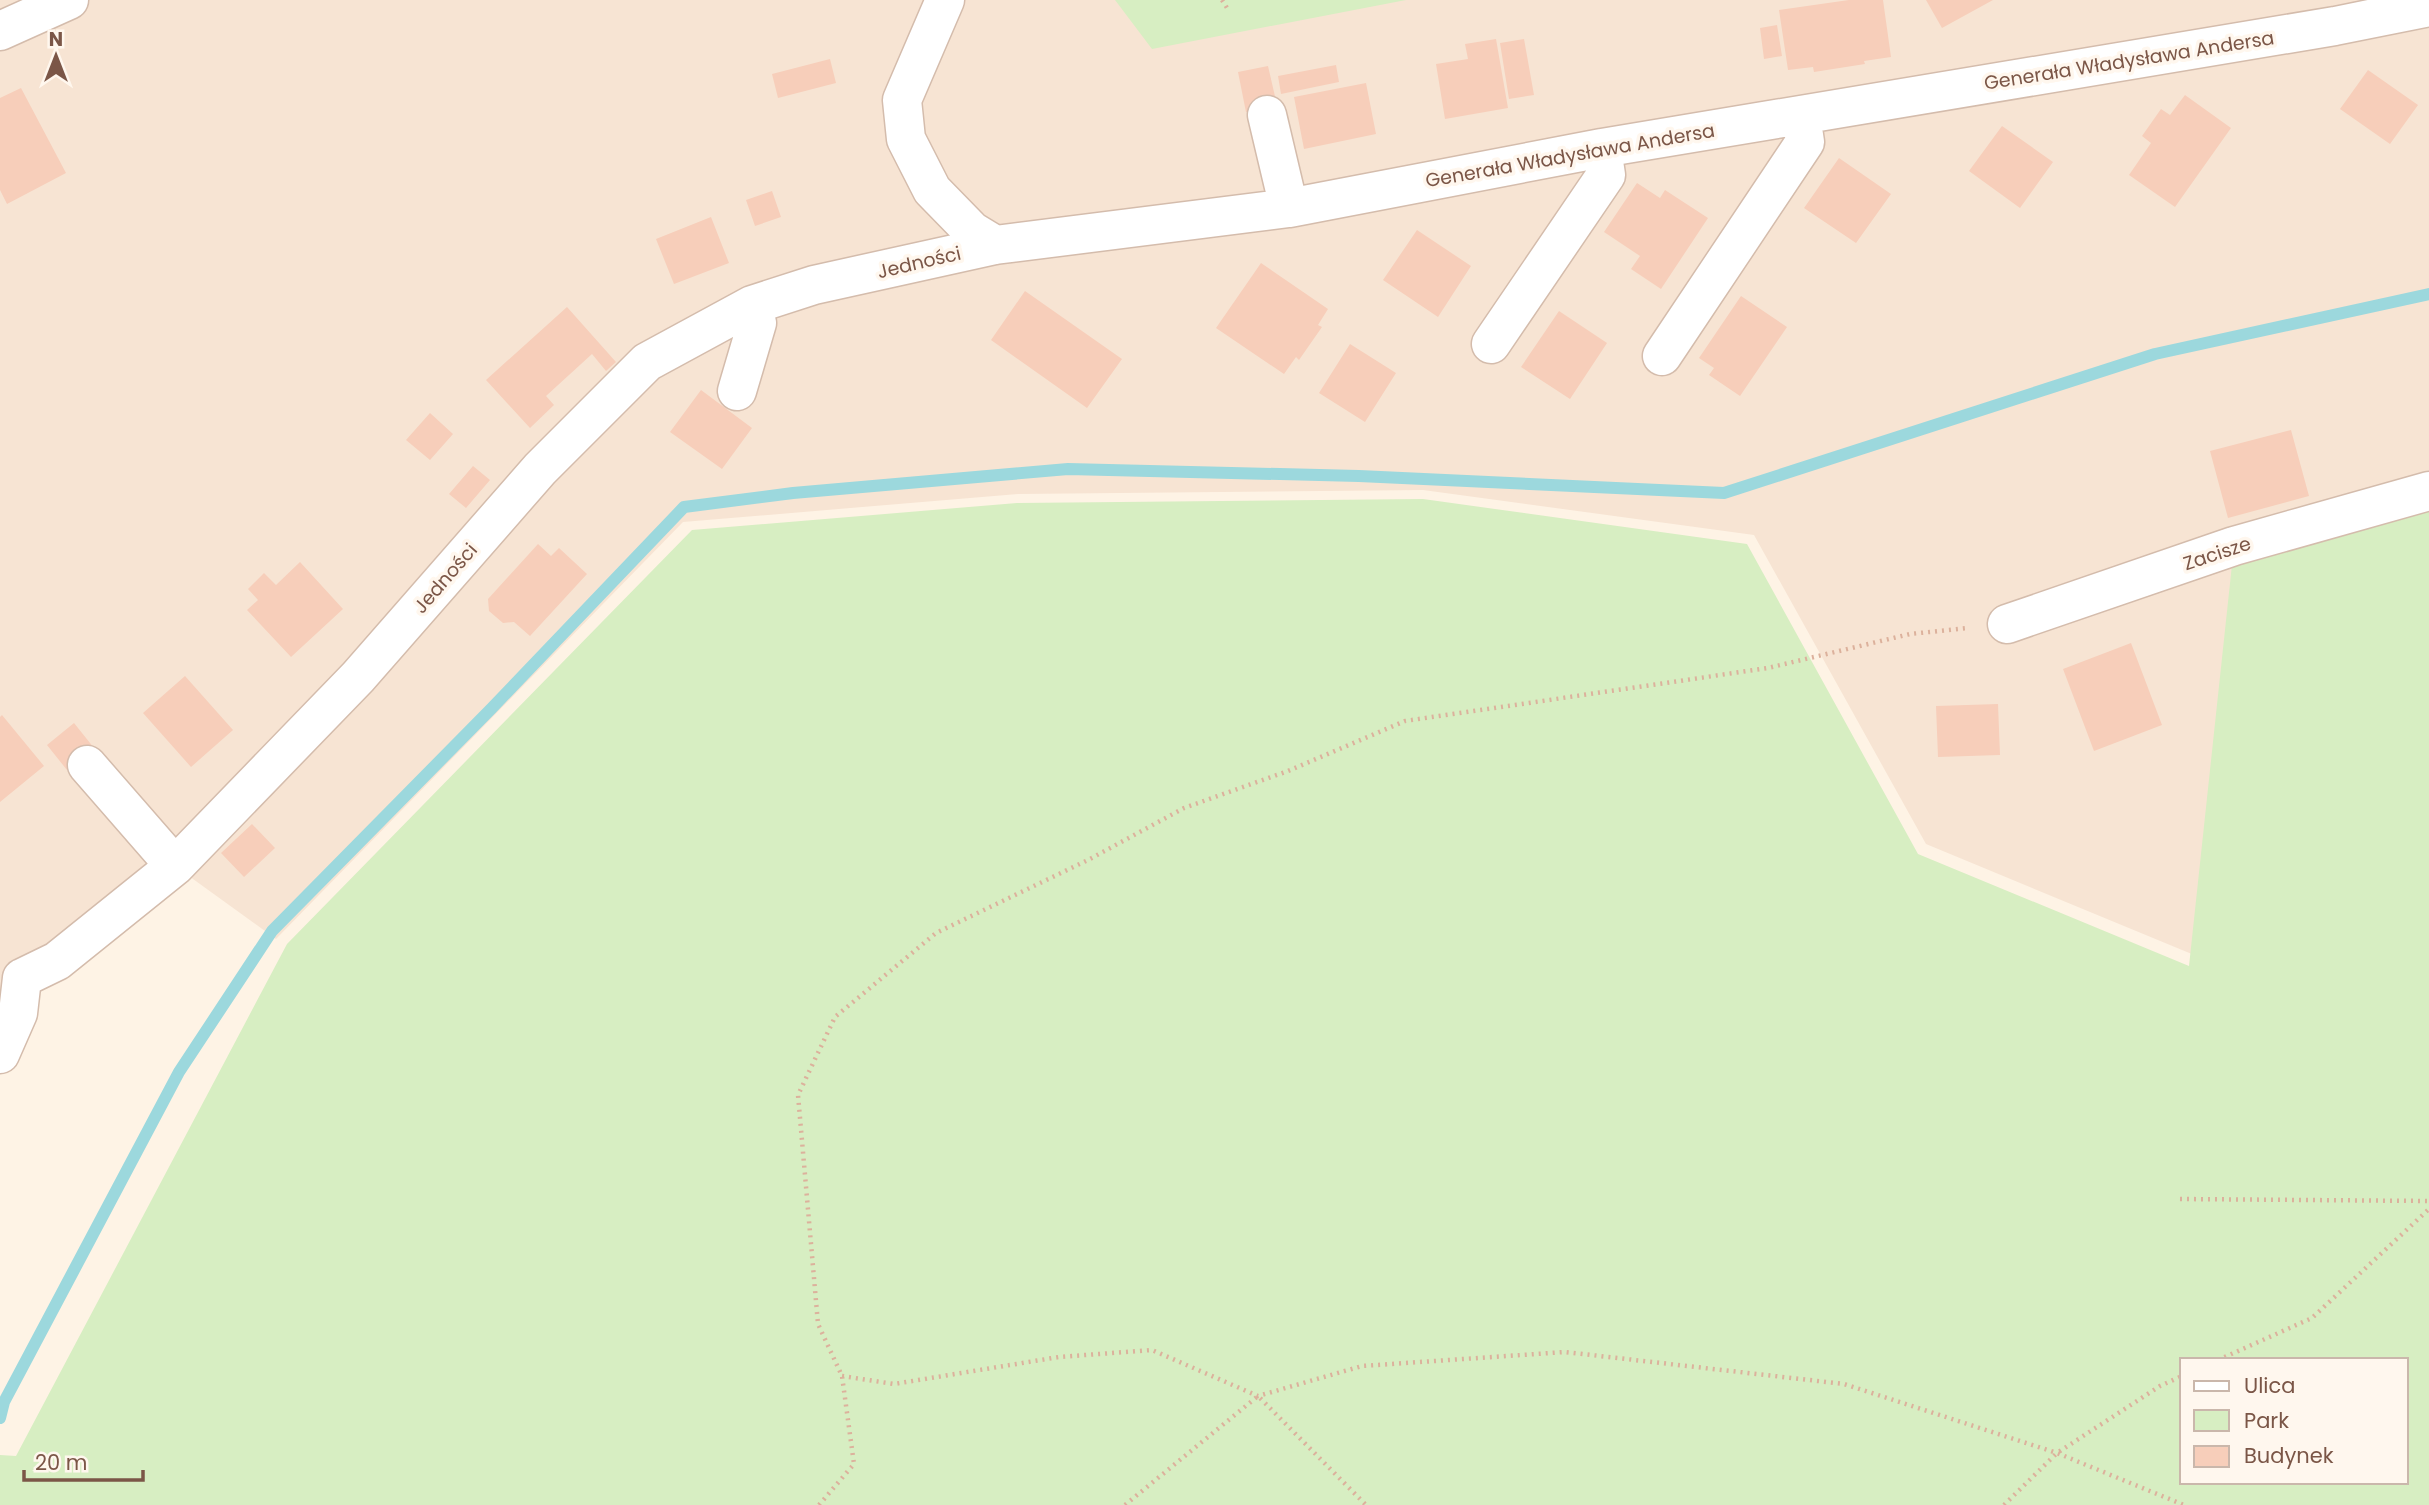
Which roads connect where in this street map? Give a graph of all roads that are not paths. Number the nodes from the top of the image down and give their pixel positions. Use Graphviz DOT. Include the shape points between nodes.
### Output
graph roads {
  1 [pos="69,0"];
  2 [pos="945,0"];
  3 [pos="2429,7"];
  4 [pos="2332,13"];
  5 [pos="0,31"];
  6 [pos="1267,115"];
  7 [pos="1801,115"];
  8 [pos="1602,148"];
  9 [pos="1289,208"];
  10 [pos="995,245"];
  11 [pos="752,306"];
  12 [pos="1491,344"];
  13 [pos="1662,356"];
  14 [pos="737,391"];
  15 [pos="2429,491"];
  16 [pos="2007,624"];
  17 [pos="87,765"];
  18 [pos="175,866"];
  19 [pos="11,976"];
  20 [pos="0,1054"];
  1 -- 5 [label="street"];
  2 -- 10 [label="street" via="902,100 906,139 932,190 972,231"];
  3 -- 4 [label="street, Generała Władysława Andersa"];
  4 -- 7 [label="street, Generała Władysława Andersa"];
  6 -- 9 [label="street"];
  7 -- 8 [label="street, Generała Władysława Andersa"];
  7 -- 13 [label="street" via="1805,142"];
  8 -- 9 [label="street, Generała Władysława Andersa"];
  8 -- 12 [label="street" via="1606,175"];
  9 -- 10 [label="street, Generała Władysława Andersa"];
  10 -- 11 [label="street, Jedności" via="814,285"];
  11 -- 14 [label="street" via="757,323"];
  11 -- 18 [label="street, Jedności" via="647,362 540,468 358,677"];
  15 -- 16 [label="street, Zacisze" via="2234,547"];
  17 -- 18 [label="street"];
  18 -- 19 [label="street, Jedności" via="57,961"];
  19 -- 20 [label="street, Jedności" via="18,1013"];
}
